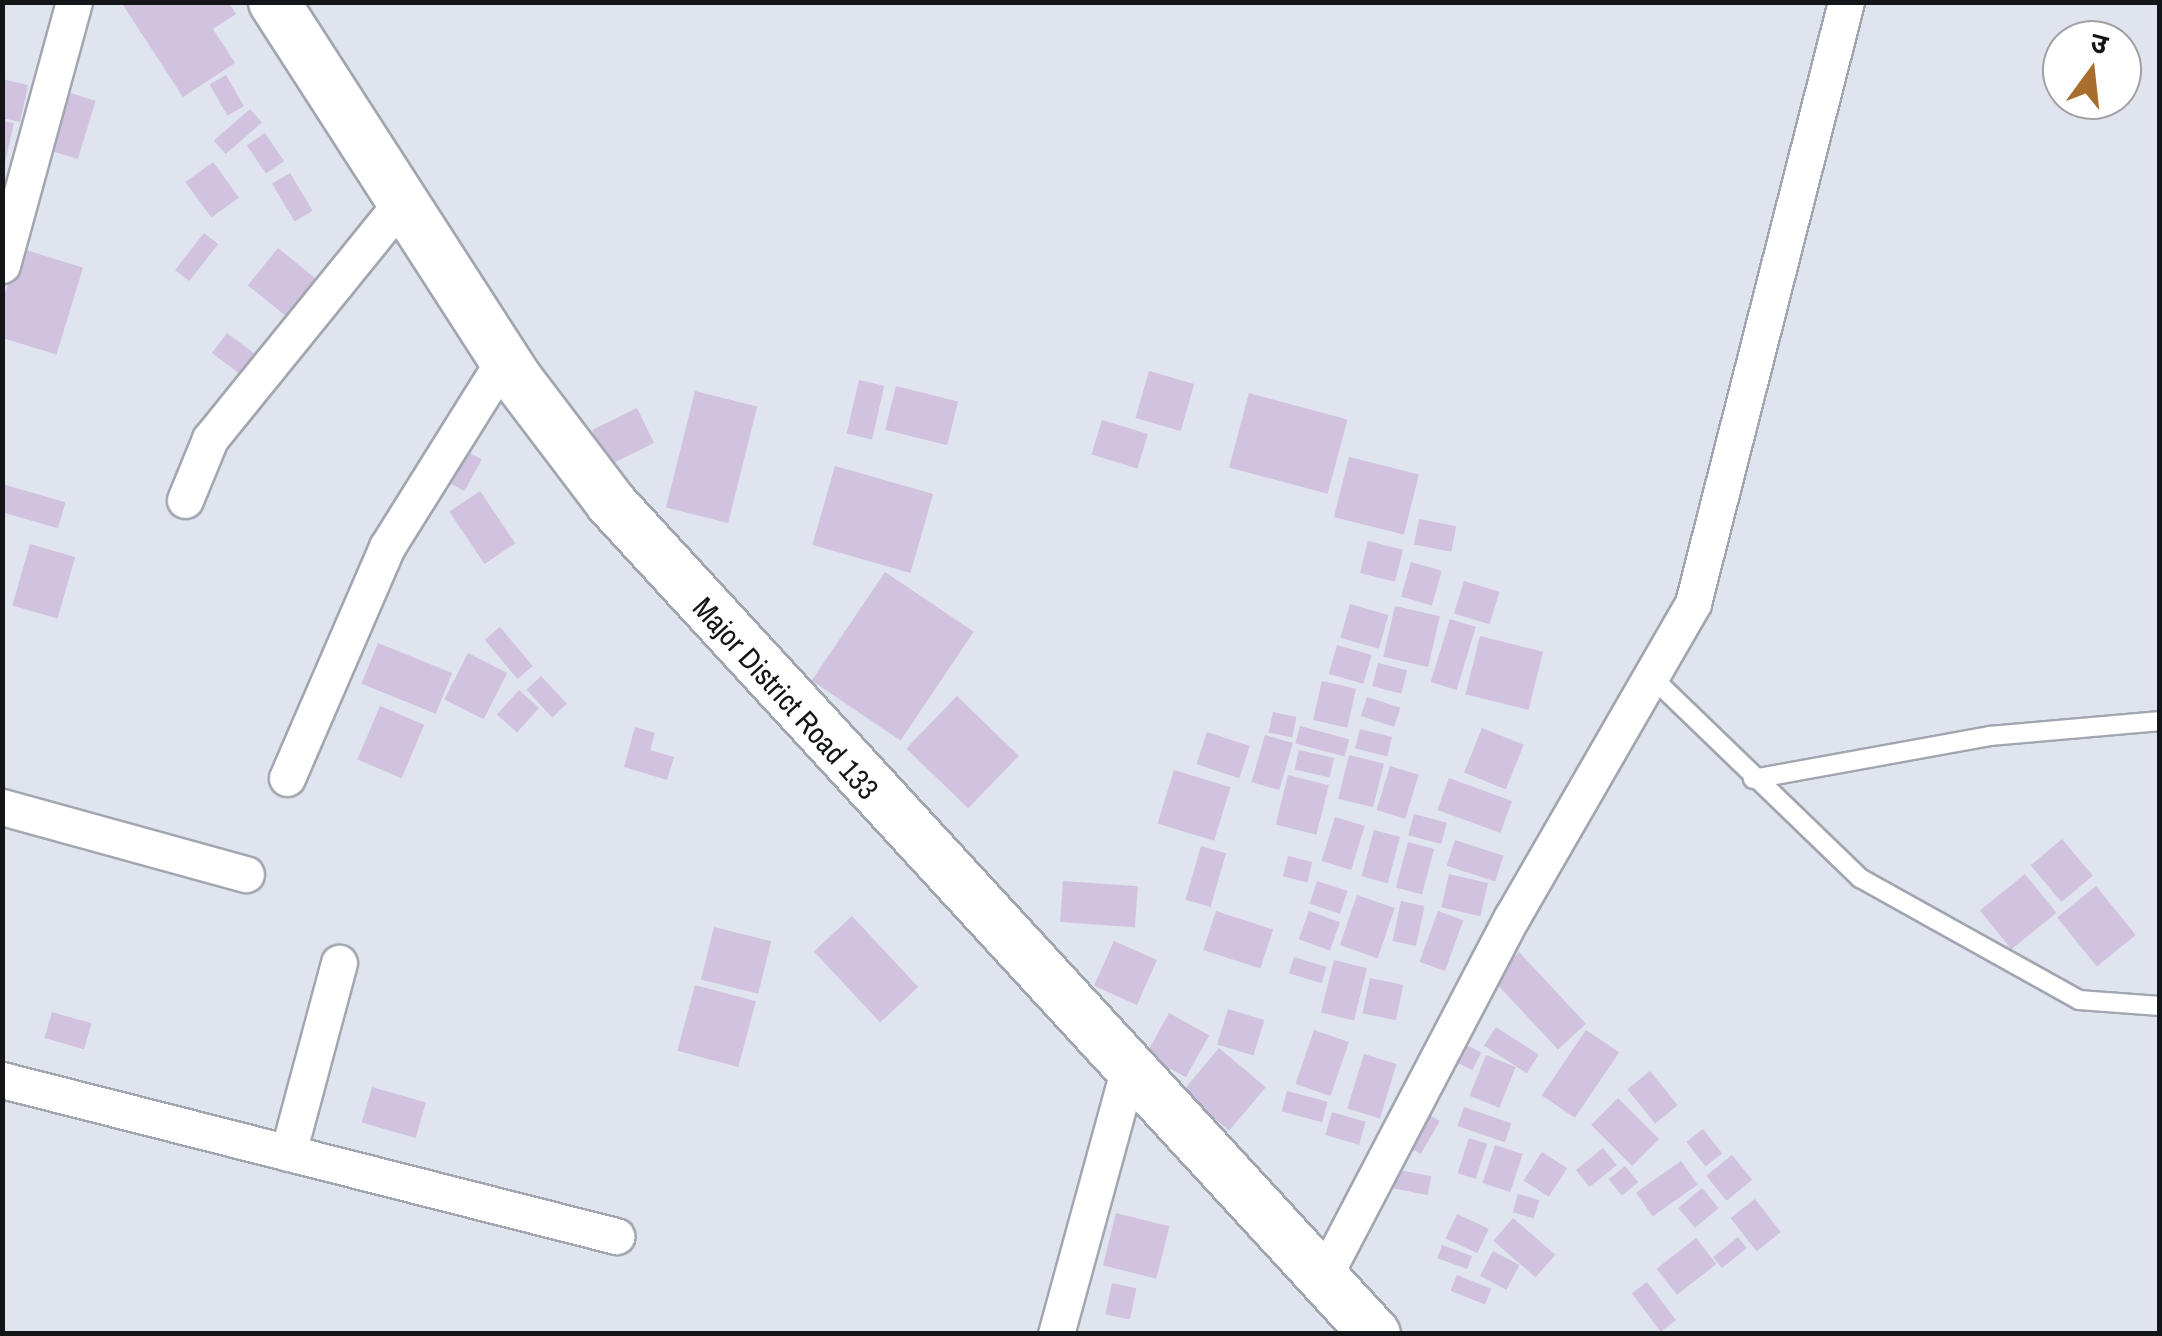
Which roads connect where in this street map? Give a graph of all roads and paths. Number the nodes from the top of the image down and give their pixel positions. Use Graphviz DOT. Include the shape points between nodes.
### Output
graph roads {
  1 [pos="74,2"];
  2 [pos="274,2"];
  3 [pos="1846,2"];
  4 [pos="402,202"];
  5 [pos="2,265"];
  6 [pos="504,360"];
  7 [pos="185,500"];
  8 [pos="1656,681"];
  9 [pos="2160,721"];
  10 [pos="287,778"];
  11 [pos="1753,779"];
  12 [pos="2,808"];
  13 [pos="246,874"];
  14 [pos="340,963"];
  15 [pos="2160,1006"];
  16 [pos="1128,1070"];
  17 [pos="2,1080"];
  18 [pos="288,1152"];
  19 [pos="616,1236"];
  20 [pos="1323,1278"];
  21 [pos="1056,1334"];
  22 [pos="1375,1334"];
  1 -- 5 [label="street"];
  2 -- 4 [label="main road, Major District Road 133"];
  3 -- 8 [label="street" via="1693,604"];
  4 -- 6 [label="main road, Major District Road 133"];
  4 -- 7 [label="street" via="218,428"];
  6 -- 10 [label="street" via="388,547"];
  6 -- 16 [label="main road, Major District Road 133" via="646,544"];
  8 -- 11 [label="lane"];
  8 -- 20 [label="street" via="1512,917"];
  9 -- 11 [label="lane" via="1990,736"];
  11 -- 15 [label="lane" via="1860,878 1907,906 2079,1000"];
  12 -- 13 [label="street"];
  14 -- 18 [label="street"];
  16 -- 20 [label="main road, Major District Road 133"];
  16 -- 21 [label="street"];
  17 -- 18 [label="street"];
  18 -- 19 [label="street"];
  20 -- 22 [label="main road, Major District Road 133"];
}
